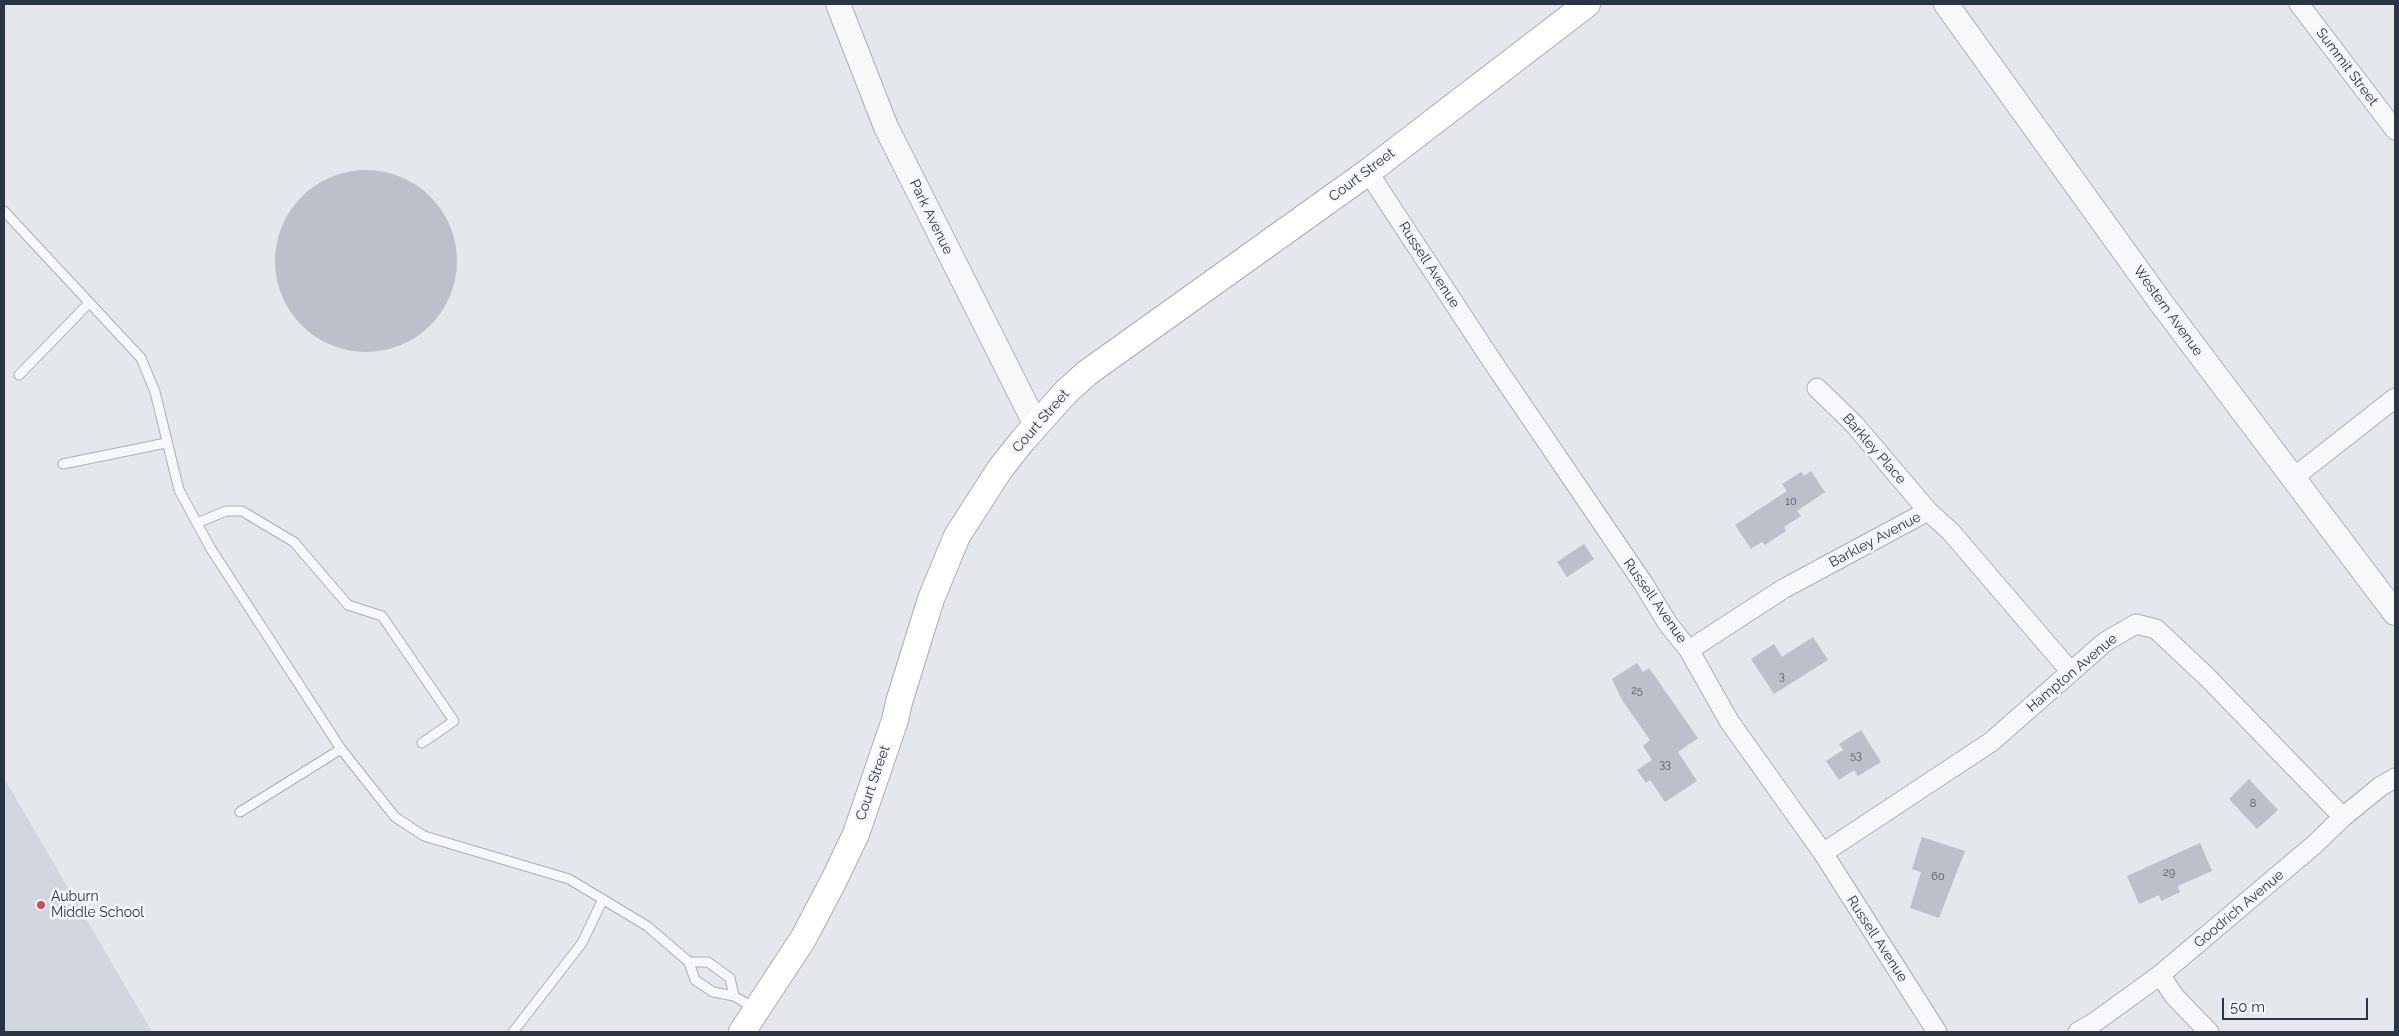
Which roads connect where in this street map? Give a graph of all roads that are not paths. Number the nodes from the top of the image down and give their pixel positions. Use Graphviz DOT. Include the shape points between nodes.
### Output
graph roads {
  1 [pos="838,4"];
  2 [pos="1586,4"];
  3 [pos="1946,4"];
  4 [pos="2299,4"];
  5 [pos="2395,130"];
  6 [pos="1368,172"];
  7 [pos="4,211"];
  8 [pos="89,304"];
  9 [pos="18,375"];
  10 [pos="1817,388"];
  11 [pos="2395,398"];
  12 [pos="1036,425"];
  13 [pos="166,443"];
  14 [pos="63,464"];
  15 [pos="2293,478"];
  16 [pos="1928,511"];
  17 [pos="197,523"];
  18 [pos="2395,614"];
  19 [pos="1689,650"];
  20 [pos="2071,672"];
  21 [pos="422,743"];
  22 [pos="341,749"];
  23 [pos="2395,778"];
  24 [pos="240,812"];
  25 [pos="2343,817"];
  26 [pos="1823,853"];
  27 [pos="603,899"];
  28 [pos="689,962"];
  29 [pos="2160,975"];
  30 [pos="734,996"];
  31 [pos="757,1009"];
  32 [pos="513,1032"];
  33 [pos="742,1032"];
  34 [pos="1937,1032"];
  35 [pos="2078,1032"];
  36 [pos="2209,1032"];
  1 -- 12 [label="street, Park Avenue" via="886,127"];
  2 -- 6 [label="main road, Court Street"];
  3 -- 15 [label="street, Western Avenue" via="2162,304"];
  4 -- 5 [label="street, Summit Street"];
  6 -- 12 [label="main road, Court Street" via="1087,373"];
  6 -- 19 [label="street, Russell Avenue" via="1668,624"];
  7 -- 8 [label="lane"];
  8 -- 9 [label="lane"];
  8 -- 13 [label="lane" via="141,358 155,392"];
  10 -- 16 [label="street, Barkley Place" via="1854,424"];
  11 -- 15 [label="street"];
  12 -- 31 [label="main road, Court Street" via="1000,469 957,536 931,599 856,834 803,938"];
  13 -- 14 [label="lane"];
  13 -- 17 [label="lane" via="179,490"];
  15 -- 18 [label="street, Western Avenue"];
  16 -- 19 [label="street, Barkley Avenue" via="1783,589"];
  16 -- 20 [label="street, Barkley Avenue" via="1951,532"];
  17 -- 21 [label="lane" via="226,511 242,511 294,542 348,605 382,616 454,721"];
  17 -- 22 [label="lane"];
  19 -- 26 [label="street, Russell Avenue" via="1730,721"];
  20 -- 25 [label="street, Hampton Avenue" via="2105,642 2136,624 2156,629"];
  20 -- 26 [label="street, Hampton Avenue" via="1991,742"];
  22 -- 24 [label="lane"];
  22 -- 27 [label="lane" via="395,817 424,836 569,879"];
  23 -- 25 [label="street, Goodrich Avenue"];
  25 -- 29 [label="street, Goodrich Avenue"];
  26 -- 34 [label="street, Russell Avenue"];
  27 -- 28 [label="lane" via="647,926"];
  27 -- 32 [label="lane" via="582,943"];
  28 -- 30 [label="lane" via="695,980 713,992"];
  28 -- 30 [label="lane" via="708,962 730,978"];
  29 -- 35 [label="street, Goodrich Avenue"];
  29 -- 36 [label="street"];
  30 -- 31 [label="lane"];
  31 -- 33 [label="main road, Court Street"];
}
